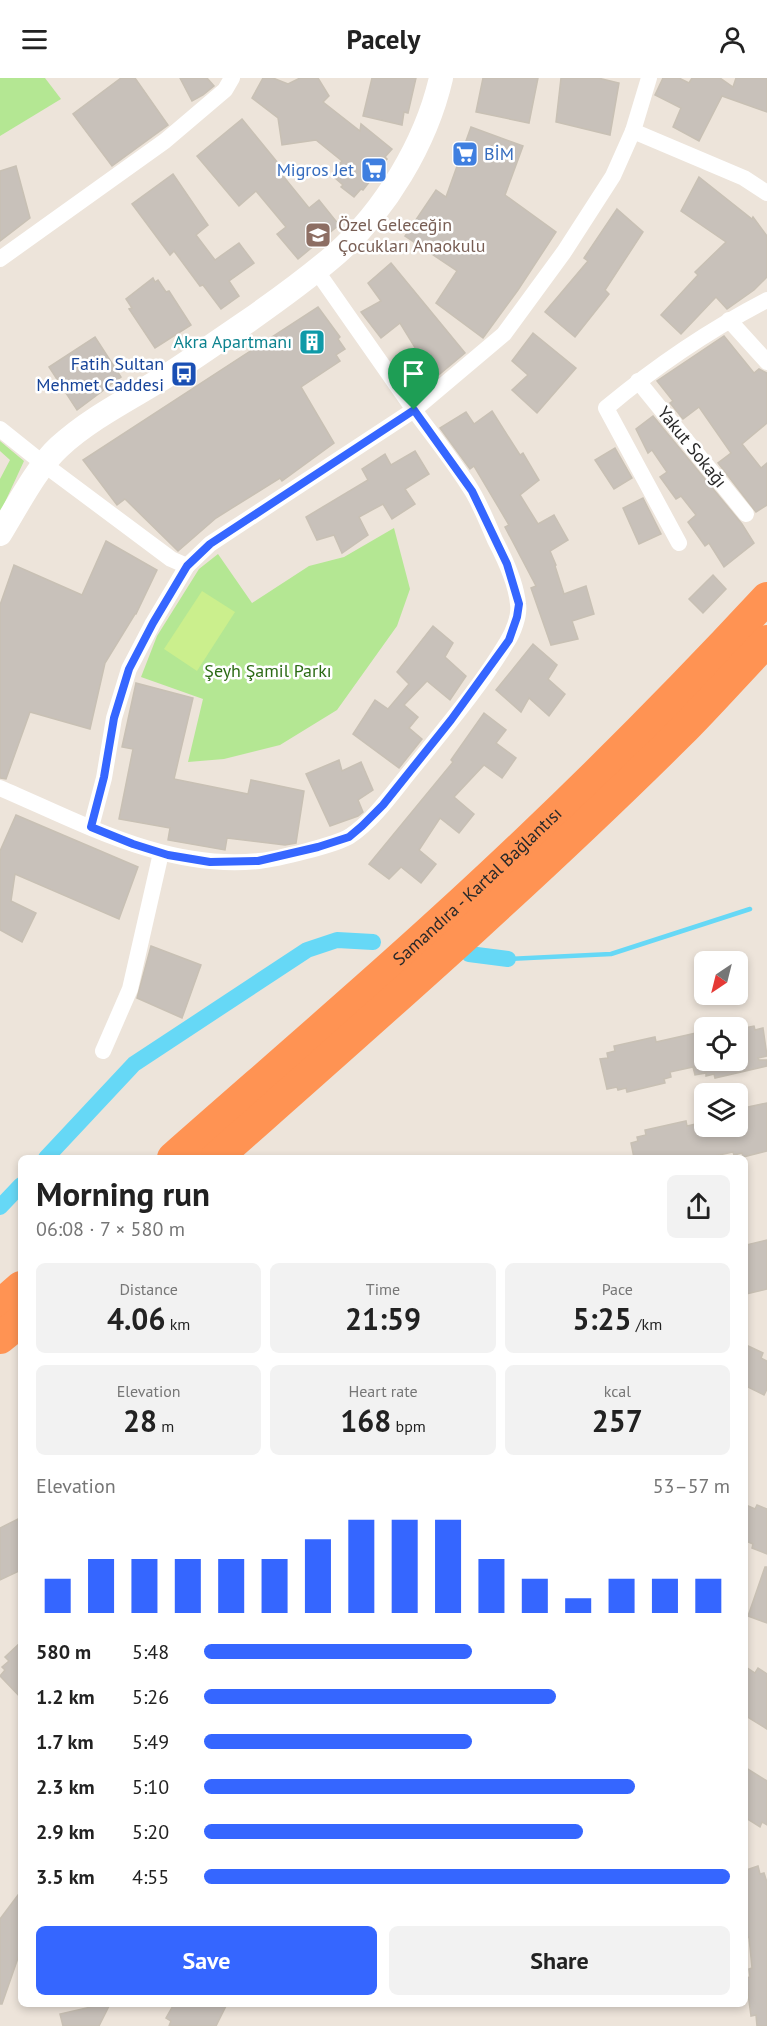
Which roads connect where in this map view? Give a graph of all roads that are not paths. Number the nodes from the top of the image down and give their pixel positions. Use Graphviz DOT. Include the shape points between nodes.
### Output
graph roads {
  1 [pos="232,78"];
  2 [pos="441,78"];
  3 [pos="649,78"];
  4 [pos="633,131"];
  5 [pos="767,193"];
  6 [pos="0,259"];
  7 [pos="316,270"];
  8 [pos="767,300"];
  9 [pos="729,321"];
  10 [pos="767,362"];
  11 [pos="638,381"];
  12 [pos="414,410"];
  13 [pos="0,429"];
  14 [pos="45,465"];
  15 [pos="746,514"];
  16 [pos="0,534"];
  17 [pos="679,543"];
  18 [pos="187,566"];
  19 [pos="767,598"];
  20 [pos="767,641"];
  21 [pos="0,788"];
  22 [pos="91,827"];
  23 [pos="161,853"];
  24 [pos="104,1052"];
  25 [pos="175,1155"];
  26 [pos="219,1155"];
  27 [pos="18,1290"];
  28 [pos="0,1305"];
  29 [pos="18,1324"];
  30 [pos="0,1338"];
  1 -- 6 [label="street" via="225,90 165,141"];
  2 -- 7 [label="street" via="427,127 398,178 357,233"];
  3 -- 4 [label="street"];
  4 -- 5 [label="street" via="744,178"];
  4 -- 12 [label="street" via="613,176 504,334"];
  7 -- 12 [label="street"];
  7 -- 14 [label="street" via="189,361 86,426 57,448"];
  8 -- 9 [label="street"];
  9 -- 10 [label="street"];
  9 -- 11 [label="street" via="696,339"];
  11 -- 15 [label="street, Yakut Sokağı"];
  11 -- 17 [label="street" via="606,408"];
  12 -- 18 [label="street" via="210,544"];
  12 -- 23 [label="street" via="472,491 507,564 519,604 509,640 383,805 349,837 258,861 210,862"];
  13 -- 14 [label="street"];
  14 -- 16 [label="street"];
  14 -- 18 [label="street" via="171,559"];
  18 -- 22 [label="street" via="129,669 114,718"];
  19 -- 25 [label="highway, Samandıra - Kartal Bağlantısı" via="528,841 372,984"];
  20 -- 26 [label="highway, Samandıra - Kartal Bağlantısı" via="681,732 545,862 414,984"];
  21 -- 22 [label="street"];
  22 -- 23 [label="street"];
  23 -- 24 [label="street" via="130,989"];
  27 -- 28 [label="highway"];
  29 -- 30 [label="highway"];
}
